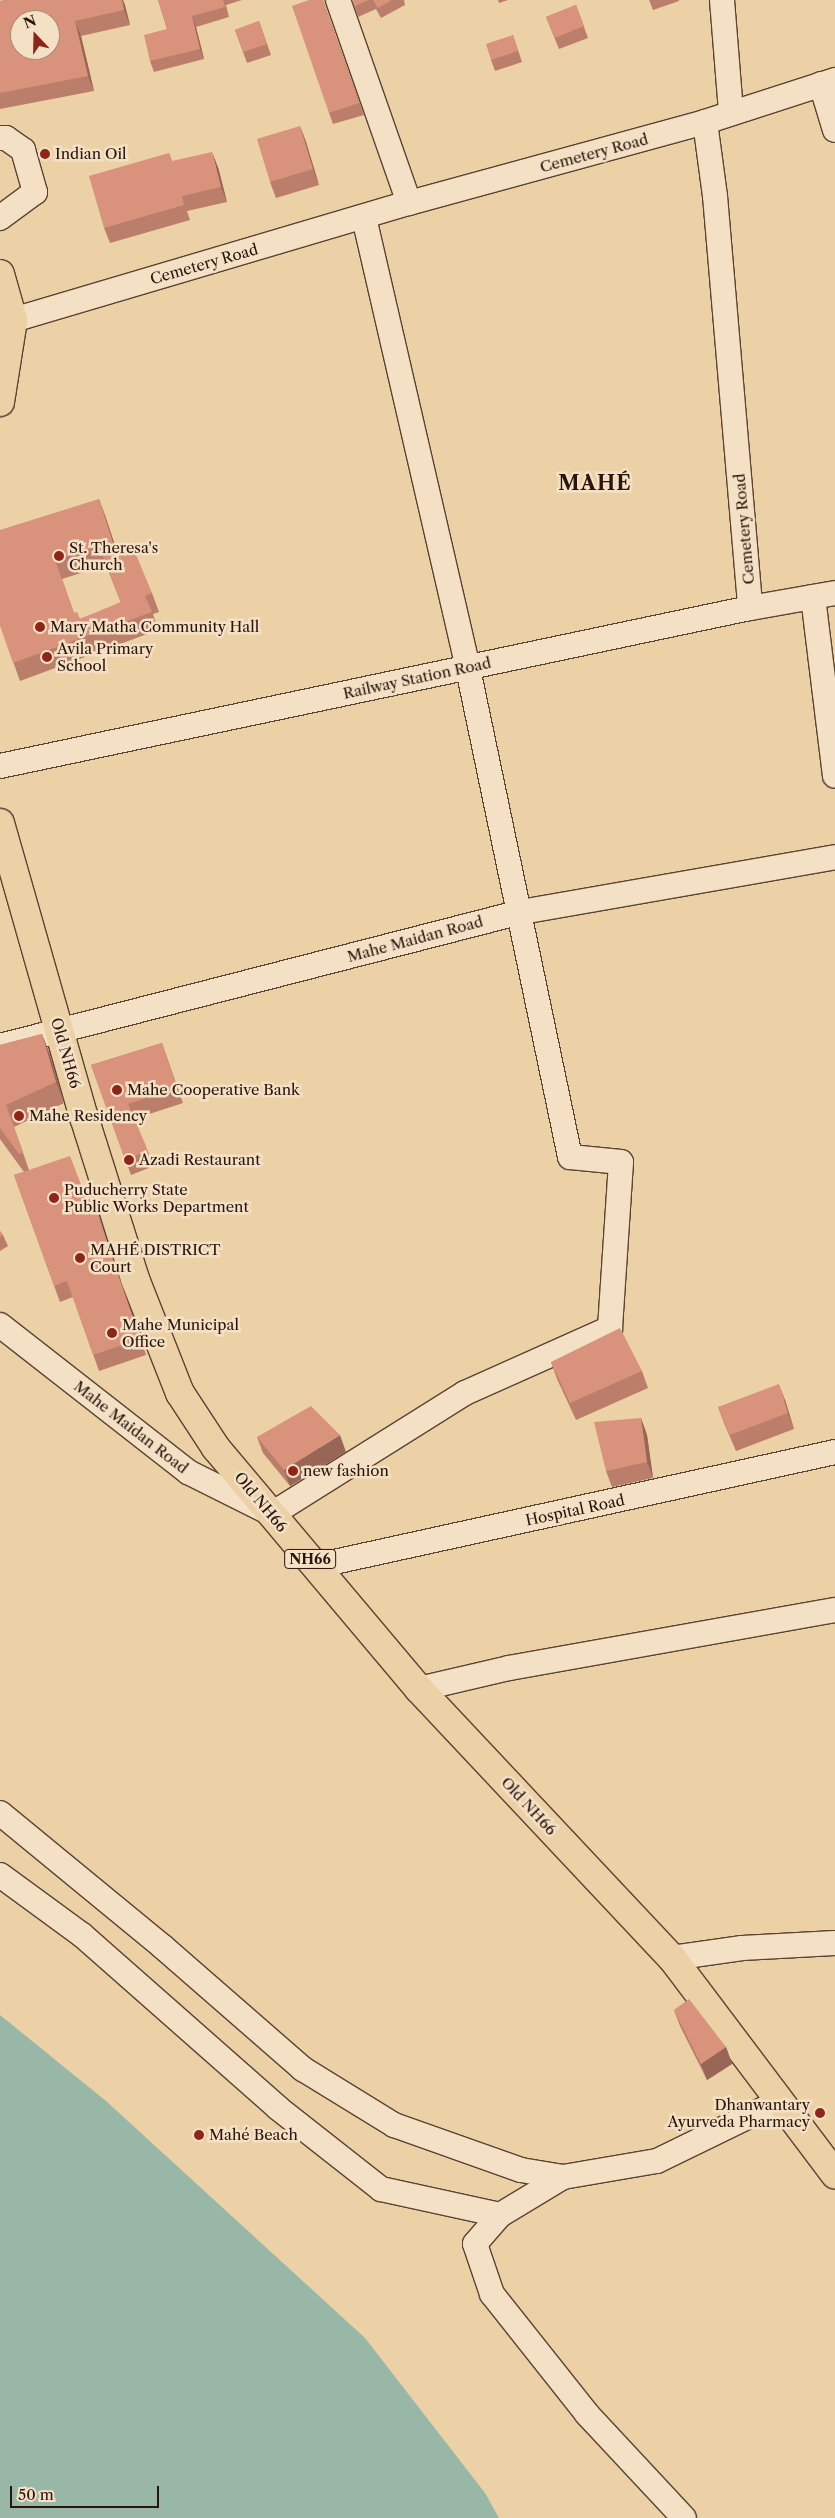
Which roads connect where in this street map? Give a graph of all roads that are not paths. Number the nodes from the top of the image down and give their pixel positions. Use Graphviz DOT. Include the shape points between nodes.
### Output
graph roads {
  1 [pos="338,0"];
  2 [pos="722,0"];
  3 [pos="828,82"];
  4 [pos="731,113"];
  5 [pos="705,122"];
  6 [pos="835,130"];
  7 [pos="0,138"];
  8 [pos="409,204"];
  9 [pos="364,217"];
  10 [pos="0,218"];
  11 [pos="0,274"];
  12 [pos="13,320"];
  13 [pos="0,402"];
  14 [pos="824,595"];
  15 [pos="750,608"];
  16 [pos="468,668"];
  17 [pos="0,766"];
  18 [pos="835,776"];
  19 [pos="0,823"];
  20 [pos="835,857"];
  21 [pos="520,912"];
  22 [pos="60,1032"];
  23 [pos="0,1046"];
  24 [pos="0,1325"];
  25 [pos="835,1452"];
  26 [pos="272,1514"];
  27 [pos="316,1566"];
  28 [pos="835,1610"];
  29 [pos="419,1689"];
  30 [pos="0,1813"];
  31 [pos="0,1875"];
  32 [pos="835,1943"];
  33 [pos="672,1958"];
  34 [pos="780,2101"];
  35 [pos="835,2174"];
  36 [pos="563,2177"];
  37 [pos="500,2215"];
  38 [pos="684,2518"];
  1 -- 8 [label="street"];
  2 -- 4 [label="street"];
  3 -- 4 [label="street"];
  3 -- 6 [label="street"];
  4 -- 5 [label="street"];
  5 -- 8 [label="street, Cemetery Road"];
  5 -- 15 [label="street, Cemetery Road" via="715,196"];
  7 -- 10 [label="street" via="6,138 23,150 35,192"];
  8 -- 9 [label="street, Cemetery Road"];
  9 -- 12 [label="street, Cemetery Road"];
  9 -- 16 [label="street"];
  11 -- 12 [label="main road"];
  12 -- 13 [label="main road"];
  14 -- 15 [label="street, Railway Station Road"];
  14 -- 18 [label="street"];
  15 -- 16 [label="street, Railway Station Road"];
  16 -- 17 [label="street, Railway Station Road"];
  16 -- 21 [label="street"];
  19 -- 22 [label="main road, Old NH66 / NH66"];
  20 -- 21 [label="street, Mahe Maidan Road"];
  21 -- 22 [label="street, Mahe Maidan Road"];
  21 -- 26 [label="street" via="570,1157 621,1162 610,1328 465,1393"];
  22 -- 23 [label="street, Mahe Maidan Road"];
  22 -- 26 [label="main road, Old NH66 / NH66" via="135,1279 180,1393 216,1448"];
  24 -- 26 [label="street, Mahe Maidan Road" via="188,1472"];
  25 -- 27 [label="street, Hospital Road"];
  26 -- 27 [label="main road, Old NH66 / NH66"];
  27 -- 29 [label="main road, Old NH66 / NH66"];
  28 -- 29 [label="street" via="509,1668"];
  29 -- 33 [label="main road, Old NH66 / NH66"];
  30 -- 36 [label="street" via="163,1947 303,2069 394,2125 521,2170"];
  31 -- 37 [label="street" via="82,1935 278,2108 381,2189"];
  32 -- 33 [label="street" via="742,1948"];
  33 -- 34 [label="main road, Old NH66 / NH66"];
  34 -- 35 [label="main road, Old NH66 / NH66"];
  34 -- 36 [label="street" via="657,2161"];
  36 -- 37 [label="street"];
  37 -- 38 [label="street" via="474,2244 492,2294 587,2414"];
}
